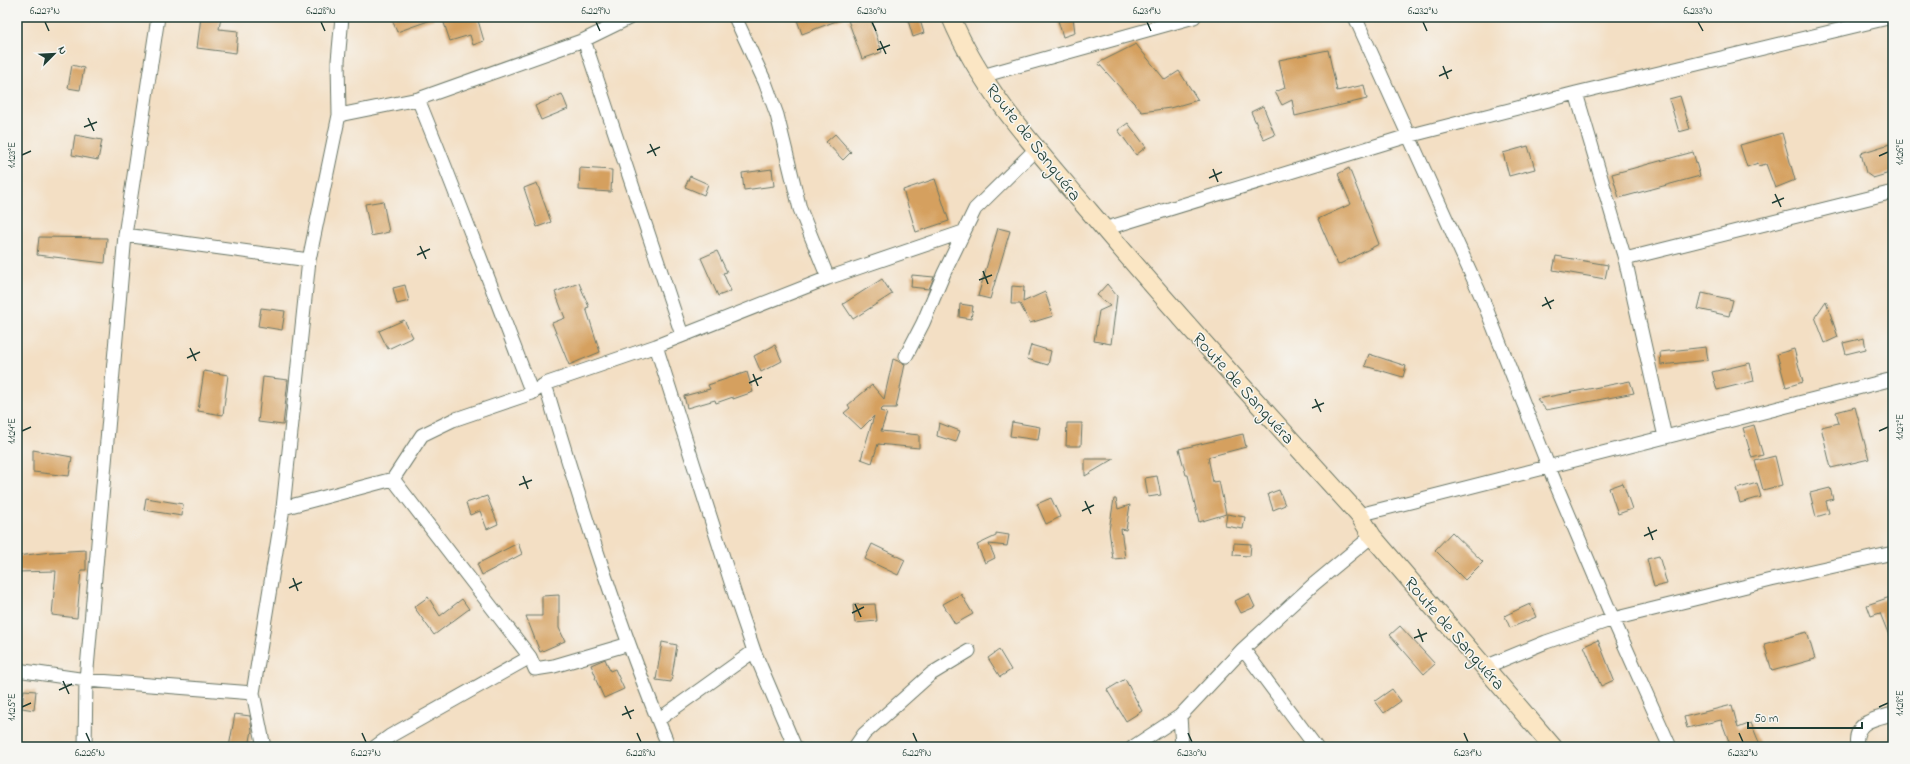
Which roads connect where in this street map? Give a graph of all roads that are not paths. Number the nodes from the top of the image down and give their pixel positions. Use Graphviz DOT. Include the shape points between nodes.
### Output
graph roads {
  1 [pos="158,17"];
  2 [pos="342,17"];
  3 [pos="631,17"];
  4 [pos="735,17"];
  5 [pos="952,17"];
  6 [pos="1194,17"];
  7 [pos="1354,17"];
  8 [pos="1892,17"];
  9 [pos="584,40"];
  10 [pos="982,76"];
  11 [pos="1576,93"];
  12 [pos="418,99"];
  13 [pos="339,114"];
  14 [pos="1408,136"];
  15 [pos="1036,149"];
  16 [pos="1893,192"];
  17 [pos="1104,229"];
  18 [pos="963,232"];
  19 [pos="125,235"];
  20 [pos="1625,259"];
  21 [pos="309,260"];
  22 [pos="828,278"];
  23 [pos="682,336"];
  24 [pos="656,346"];
  25 [pos="906,356"];
  26 [pos="1893,379"];
  27 [pos="545,384"];
  28 [pos="532,393"];
  29 [pos="1665,437"];
  30 [pos="1549,468"];
  31 [pos="393,479"];
  32 [pos="283,508"];
  33 [pos="1359,516"];
  34 [pos="1372,536"];
  35 [pos="1893,553"];
  36 [pos="1612,619"];
  37 [pos="629,644"];
  38 [pos="1243,649"];
  39 [pos="754,651"];
  40 [pos="969,652"];
  41 [pos="530,657"];
  42 [pos="1485,667"];
  43 [pos="17,670"];
  44 [pos="86,680"];
  45 [pos="253,692"];
  46 [pos="1893,714"];
  47 [pos="1180,716"];
  48 [pos="658,720"];
  49 [pos="85,747"];
  50 [pos="264,747"];
  51 [pos="375,747"];
  52 [pos="669,747"];
  53 [pos="795,747"];
  54 [pos="854,747"];
  55 [pos="1133,747"];
  56 [pos="1182,747"];
  57 [pos="1316,747"];
  58 [pos="1553,747"];
  59 [pos="1670,747"];
  60 [pos="1857,747"];
  1 -- 19 [label="street"];
  2 -- 13 [label="street" via="338,62"];
  3 -- 9 [label="street"];
  4 -- 22 [label="street" via="772,103 800,209"];
  5 -- 10 [label="street, Route de Sanguéra" via="962,42"];
  6 -- 10 [label="street"];
  7 -- 14 [label="street"];
  8 -- 11 [label="street"];
  9 -- 12 [label="street"];
  9 -- 23 [label="street"];
  10 -- 15 [label="street, Route de Sanguéra"];
  11 -- 14 [label="street"];
  11 -- 20 [label="street"];
  12 -- 13 [label="street"];
  12 -- 28 [label="street"];
  13 -- 21 [label="street"];
  14 -- 17 [label="street"];
  14 -- 30 [label="street" via="1482,298"];
  15 -- 17 [label="street, Route de Sanguéra"];
  15 -- 18 [label="street" via="975,209"];
  16 -- 20 [label="street"];
  17 -- 33 [label="street, Route de Sanguéra"];
  18 -- 22 [label="street"];
  18 -- 25 [label="street" via="924,323"];
  19 -- 21 [label="street"];
  19 -- 44 [label="street"];
  20 -- 29 [label="street"];
  21 -- 32 [label="street"];
  22 -- 23 [label="street"];
  23 -- 24 [label="street"];
  24 -- 27 [label="street"];
  24 -- 39 [label="street"];
  26 -- 29 [label="street"];
  27 -- 28 [label="street"];
  27 -- 37 [label="street"];
  28 -- 31 [label="street" via="453,420 422,435"];
  29 -- 30 [label="street"];
  30 -- 33 [label="street"];
  30 -- 36 [label="street"];
  31 -- 32 [label="street"];
  31 -- 41 [label="street"];
  32 -- 45 [label="street"];
  33 -- 34 [label="street, Route de Sanguéra"];
  34 -- 38 [label="street" via="1314,584"];
  34 -- 42 [label="street, Route de Sanguéra"];
  35 -- 36 [label="street"];
  36 -- 42 [label="street"];
  36 -- 59 [label="street"];
  37 -- 41 [label="street" via="535,669"];
  37 -- 48 [label="street"];
  38 -- 47 [label="street"];
  38 -- 57 [label="street"];
  39 -- 48 [label="street"];
  39 -- 53 [label="street"];
  40 -- 54 [label="street" via="931,674 864,734"];
  41 -- 51 [label="street"];
  42 -- 58 [label="street, Route de Sanguéra"];
  43 -- 44 [label="street"];
  44 -- 45 [label="street"];
  44 -- 49 [label="street"];
  45 -- 50 [label="street"];
  46 -- 60 [label="street" via="1870,720 1863,725 1857,734"];
  47 -- 55 [label="street"];
  47 -- 56 [label="street"];
  48 -- 52 [label="street"];
}
